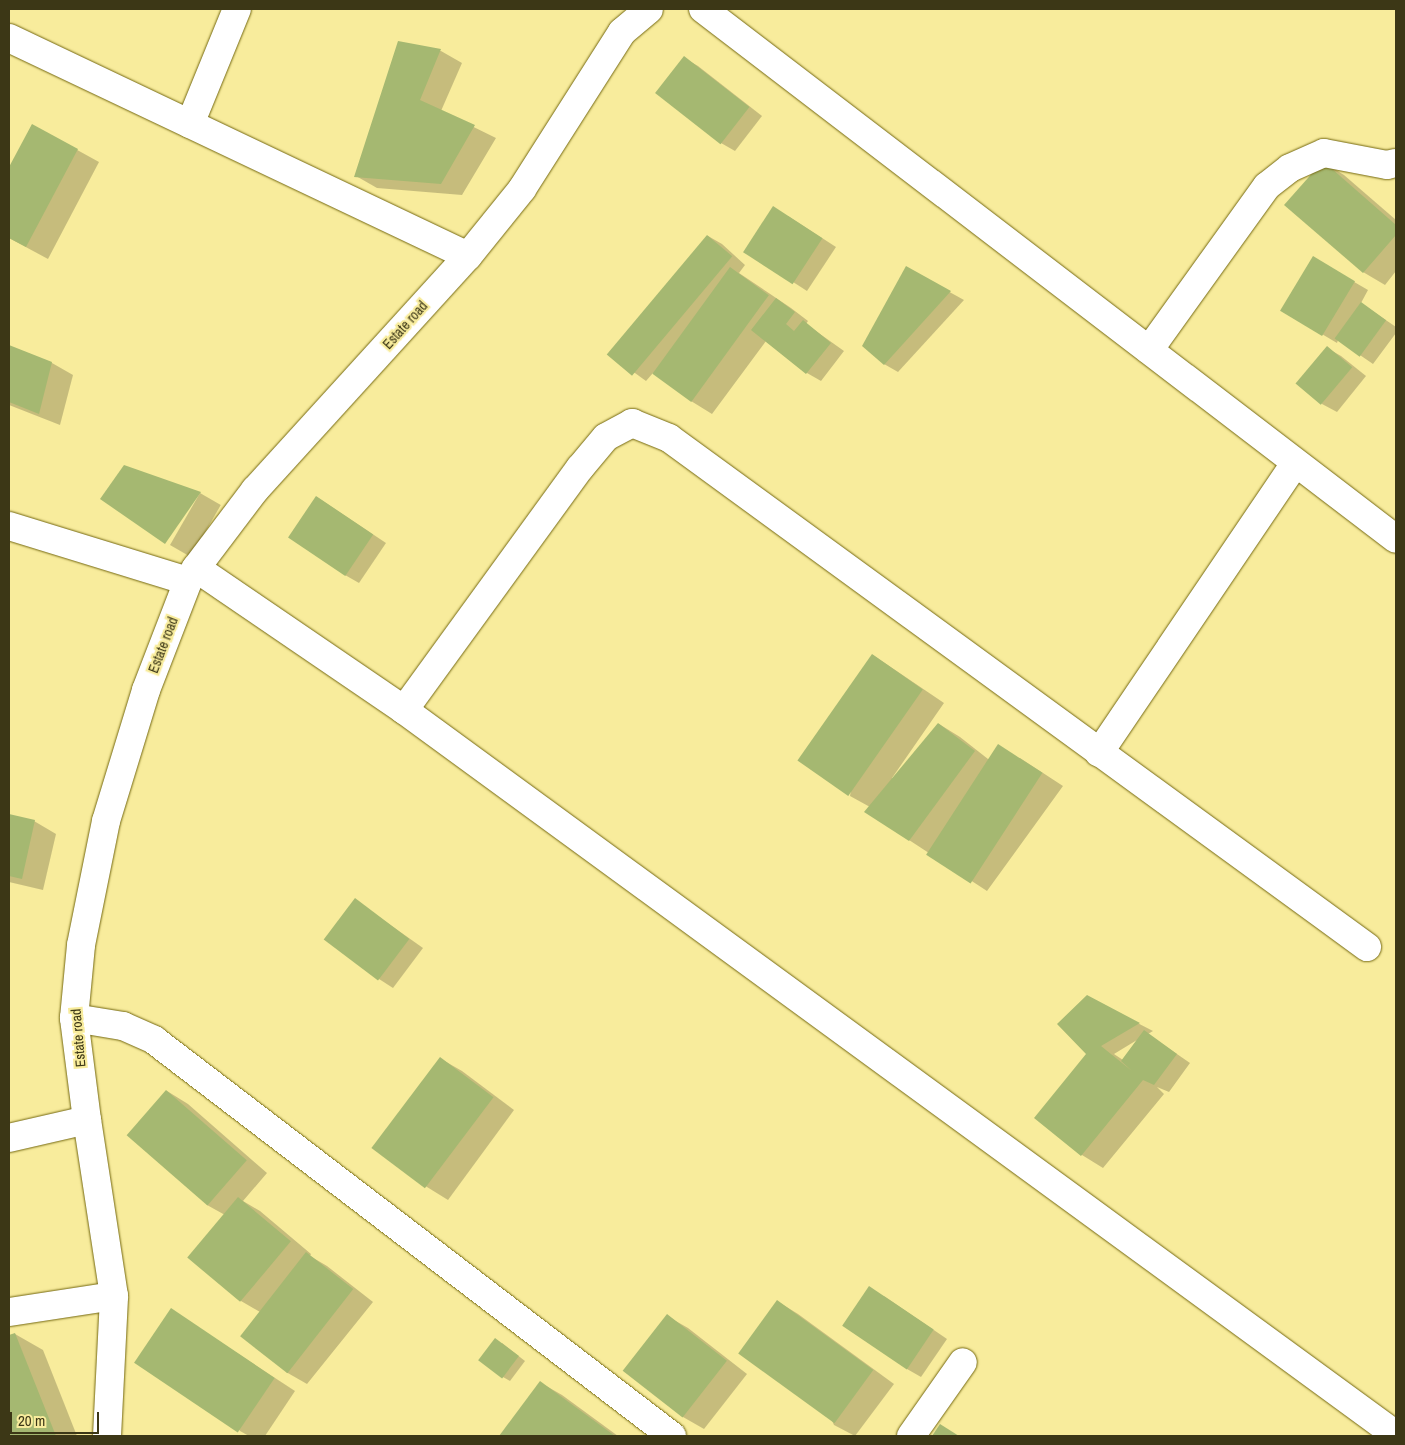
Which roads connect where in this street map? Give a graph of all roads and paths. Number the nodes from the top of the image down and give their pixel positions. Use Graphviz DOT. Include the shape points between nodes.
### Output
graph roads {
  1 [pos="237,9"];
  2 [pos="649,9"];
  3 [pos="703,9"];
  4 [pos="9,38"];
  5 [pos="190,124"];
  6 [pos="1396,163"];
  7 [pos="468,256"];
  8 [pos="1149,350"];
  9 [pos="1295,463"];
  10 [pos="9,526"];
  11 [pos="1396,539"];
  12 [pos="192,575"];
  13 [pos="404,710"];
  14 [pos="1099,753"];
  15 [pos="1367,946"];
  16 [pos="74,1018"];
  17 [pos="87,1120"];
  18 [pos="9,1138"];
  19 [pos="114,1296"];
  20 [pos="9,1312"];
  21 [pos="963,1362"];
  22 [pos="1396,1435"];
  23 [pos="107,1436"];
  24 [pos="672,1436"];
  25 [pos="911,1436"];
  1 -- 5 [label="street"];
  2 -- 7 [label="street, Estate road" via="622,32 522,188"];
  3 -- 8 [label="street"];
  4 -- 5 [label="street"];
  5 -- 7 [label="street"];
  6 -- 8 [label="street" via="1387,165 1324,153 1290,168 1267,186"];
  7 -- 12 [label="street, Estate road" via="255,490"];
  8 -- 9 [label="street"];
  9 -- 11 [label="street"];
  9 -- 14 [label="street"];
  10 -- 12 [label="street"];
  12 -- 13 [label="street"];
  12 -- 16 [label="street, Estate road" via="146,690 106,820 81,945"];
  13 -- 14 [label="street" via="580,468 606,437 632,423 668,438"];
  13 -- 22 [label="street"];
  14 -- 15 [label="street"];
  16 -- 17 [label="street, Estate road"];
  16 -- 24 [label="street" via="123,1026 154,1040"];
  17 -- 18 [label="street"];
  17 -- 19 [label="street, Estate road"];
  19 -- 20 [label="street"];
  19 -- 23 [label="street, Estate road"];
  21 -- 25 [label="street"];
}
